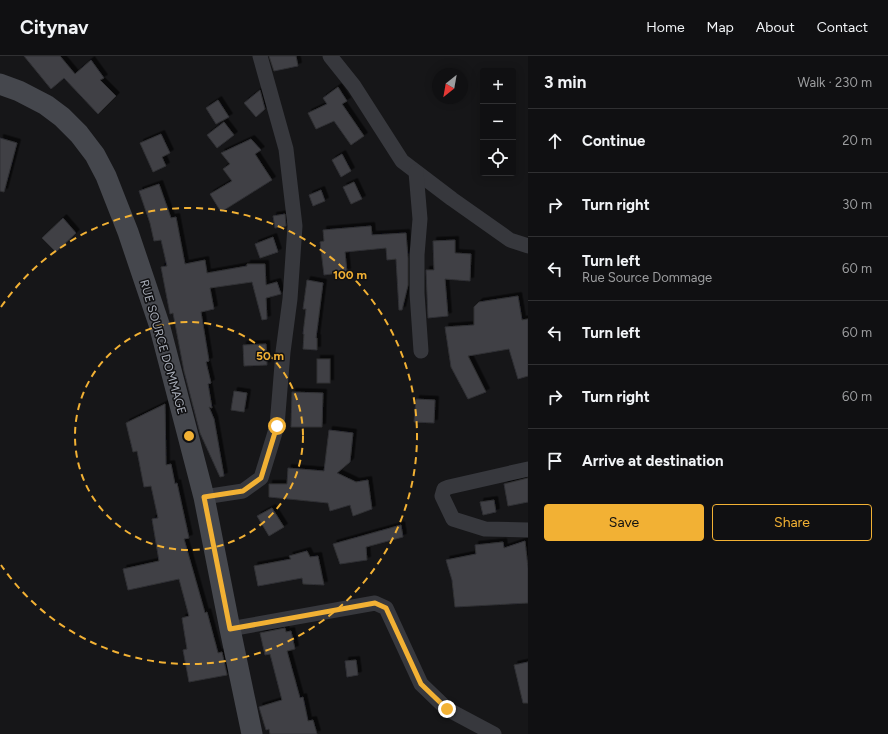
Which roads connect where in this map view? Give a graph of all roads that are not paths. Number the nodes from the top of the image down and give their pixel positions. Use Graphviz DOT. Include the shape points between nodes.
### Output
graph roads {
  1 [pos="260,56"];
  2 [pos="330,56"];
  3 [pos="0,84"];
  4 [pos="416,172"];
  5 [pos="528,246"];
  6 [pos="422,351"];
  7 [pos="528,469"];
  8 [pos="204,497"];
  9 [pos="528,530"];
  10 [pos="230,629"];
  11 [pos="252,734"];
  12 [pos="494,734"];
  1 -- 8 [label="street" via="286,149 295,226 277,426 261,478 243,491"];
  2 -- 4 [label="street" via="354,86 402,160"];
  3 -- 8 [label="main road, RUE SOURCE DOMMAGE" via="46,105 62,117 95,155 106,176 159,324"];
  4 -- 5 [label="street" via="510,240"];
  4 -- 6 [label="street" via="420,219 417,294"];
  7 -- 9 [label="street" via="449,487 444,489 442,496 453,519 485,529"];
  8 -- 10 [label="main road, RUE SOURCE DOMMAGE"];
  10 -- 11 [label="main road, RUE SOURCE DOMMAGE"];
  10 -- 12 [label="street" via="375,603 386,608 421,684 447,709"];
}
